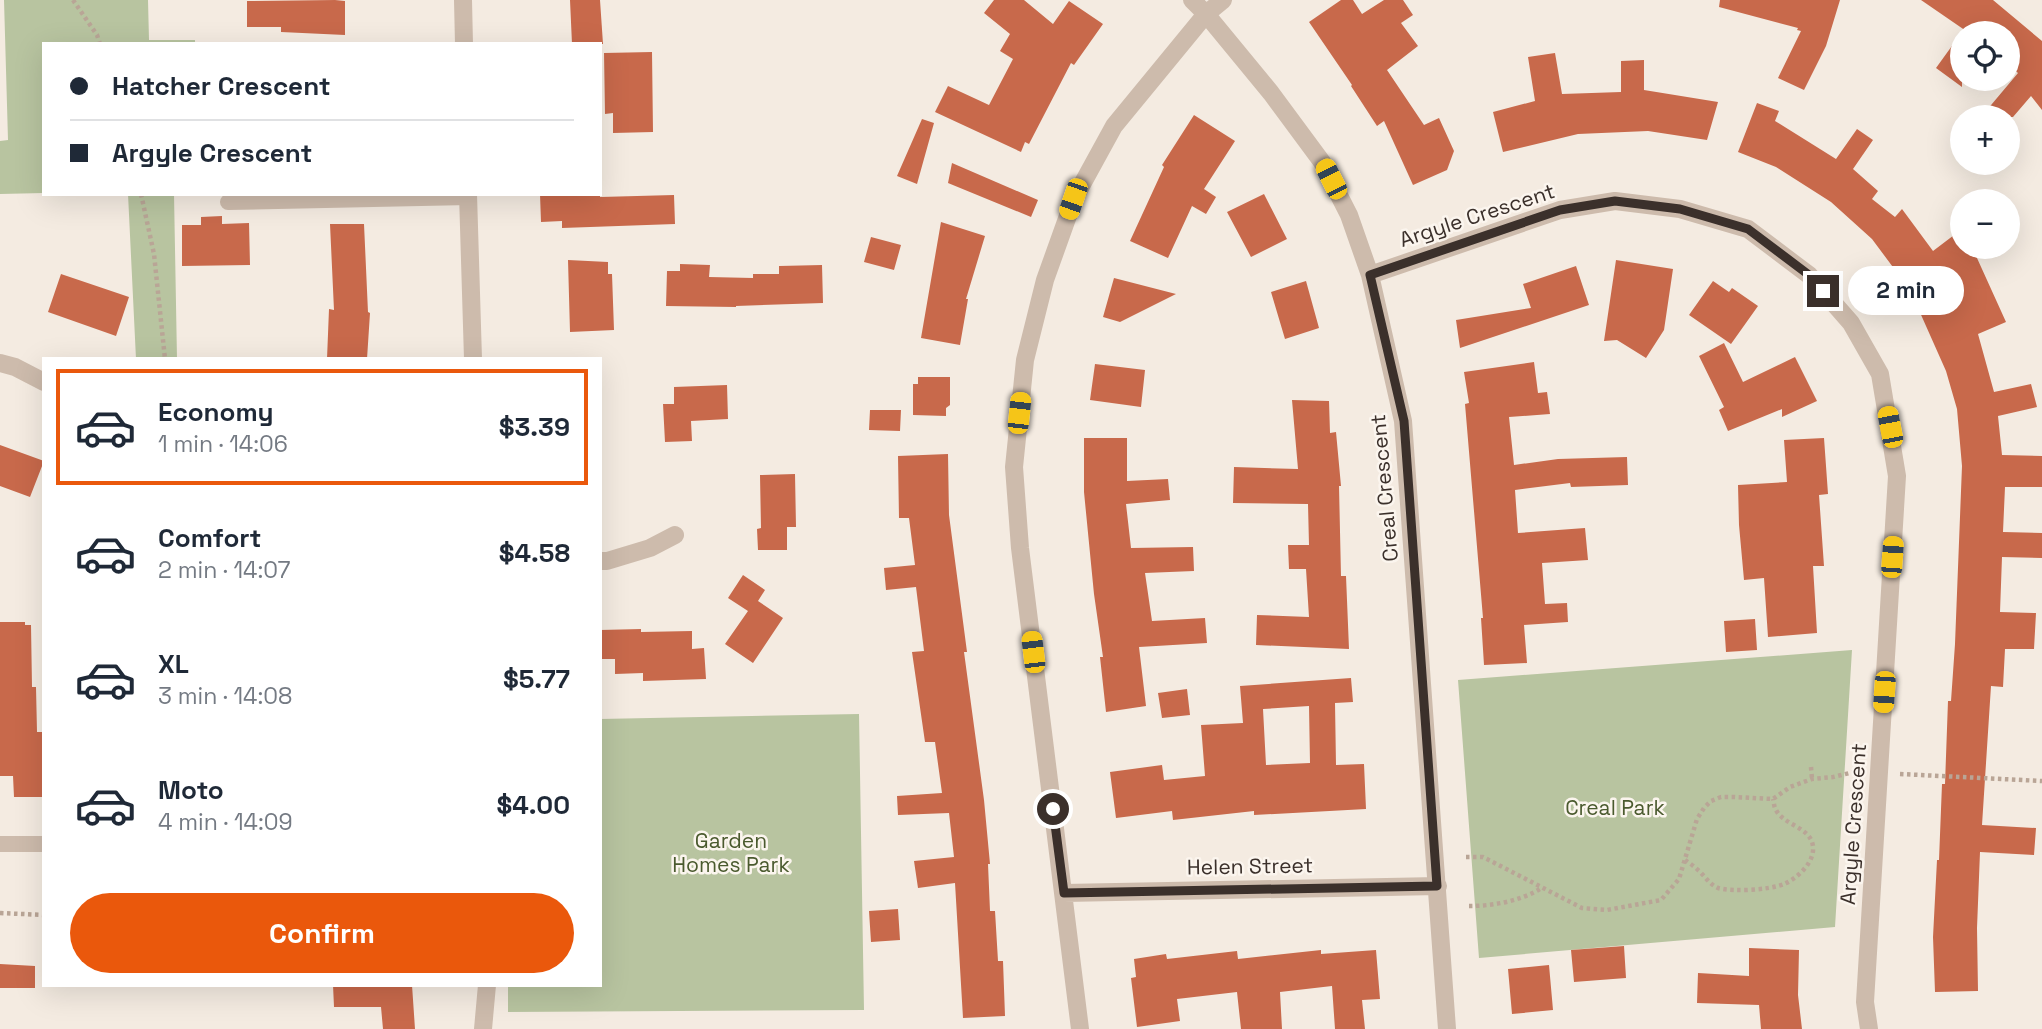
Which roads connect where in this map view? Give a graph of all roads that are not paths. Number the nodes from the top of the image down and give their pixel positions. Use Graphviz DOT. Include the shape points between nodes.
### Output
graph roads {
  1 [pos="463,0"];
  2 [pos="1192,0"];
  3 [pos="1223,0"];
  4 [pos="1206,13"];
  5 [pos="464,42"];
  6 [pos="469,196"];
  7 [pos="228,202"];
  8 [pos="1370,275"];
  9 [pos="473,357"];
  10 [pos="0,363"];
  11 [pos="42,381"];
  12 [pos="675,535"];
  13 [pos="602,561"];
  14 [pos="0,844"];
  15 [pos="42,844"];
  16 [pos="1437,886"];
  17 [pos="1064,893"];
  18 [pos="487,987"];
  19 [pos="483,1029"];
  20 [pos="1080,1029"];
  21 [pos="1447,1029"];
  22 [pos="1869,1029"];
  1 -- 5 [label="street"];
  2 -- 4 [label="street, Creal Crescent"];
  3 -- 4 [label="street"];
  4 -- 8 [label="street, Creal Crescent" via="1322,162 1349,215"];
  4 -- 17 [label="street" via="1114,126 1073,199 1045,280 1025,360 1014,467 1017,508"];
  6 -- 7 [label="lane"];
  6 -- 9 [label="street"];
  8 -- 16 [label="street, Creal Crescent" via="1404,421"];
  8 -- 22 [label="street, Argyle Crescent" via="1560,210 1615,201 1680,209 1748,229 1809,275 1851,323 1880,374 1897,476 1865,1002"];
  10 -- 11 [label="street"];
  12 -- 13 [label="street" via="650,548"];
  14 -- 15 [label="lane"];
  16 -- 17 [label="street, Helen Street"];
  16 -- 21 [label="street, Creal Crescent"];
  17 -- 20 [label="street"];
  18 -- 19 [label="street"];
}
